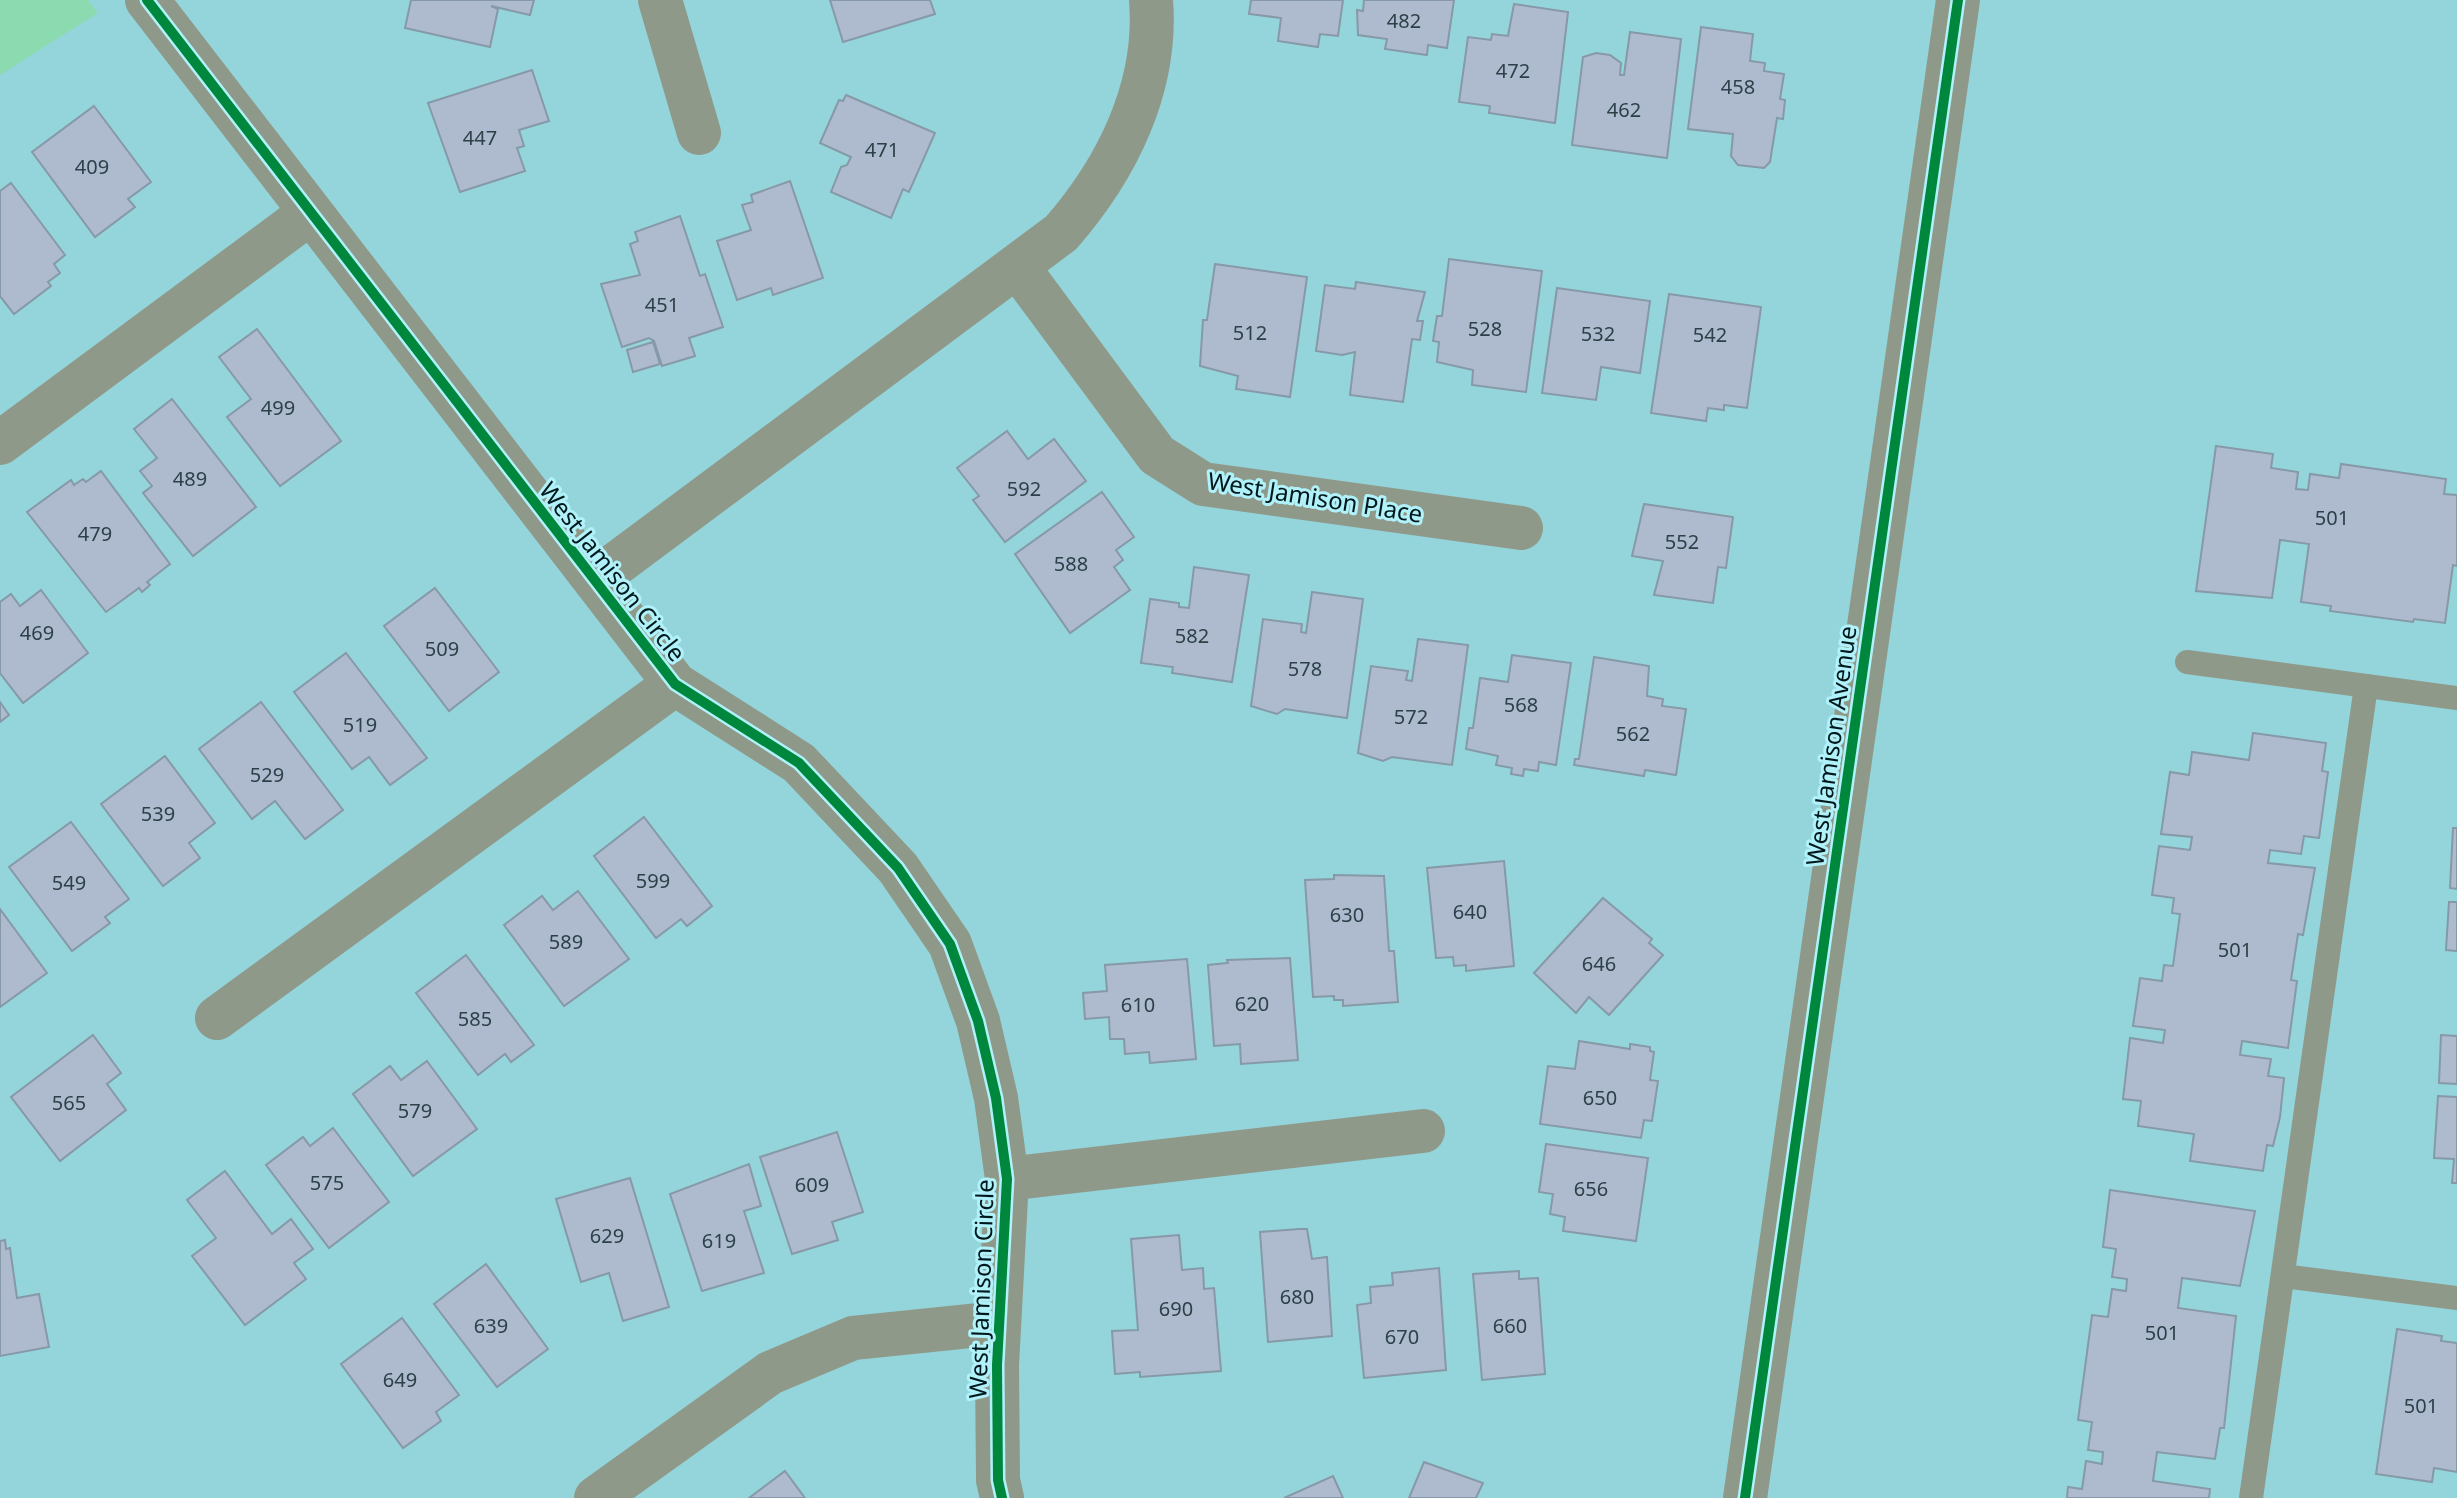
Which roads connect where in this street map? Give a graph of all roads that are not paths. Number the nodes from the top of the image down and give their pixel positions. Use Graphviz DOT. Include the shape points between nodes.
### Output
graph roads {
  1 [pos="147,0"];
  2 [pos="660,0"];
  3 [pos="1151,0"];
  4 [pos="1958,0"];
  5 [pos="699,133"];
  6 [pos="310,213"];
  7 [pos="1017,266"];
  8 [pos="0,443"];
  9 [pos="1521,528"];
  10 [pos="596,579"];
  11 [pos="2187,662"];
  12 [pos="675,684"];
  13 [pos="2366,686"];
  14 [pos="2457,698"];
  15 [pos="217,1018"];
  16 [pos="1423,1131"];
  17 [pos="1007,1179"];
  18 [pos="2283,1276"];
  19 [pos="2457,1298"];
  20 [pos="999,1323"];
  21 [pos="596,1498"];
  22 [pos="1002,1498"];
  23 [pos="1745,1498"];
  24 [pos="2251,1498"];
  1 -- 6 [label="street, West Jamison Circle"];
  2 -- 5 [label="street"];
  3 -- 7 [label="street" via="1145,80 1124,143 1079,213"];
  4 -- 23 [label="street, West Jamison Avenue"];
  6 -- 8 [label="street"];
  6 -- 10 [label="street, West Jamison Circle"];
  7 -- 9 [label="street, West Jamison Place" via="1157,455 1203,484"];
  7 -- 10 [label="street"];
  10 -- 12 [label="street, West Jamison Circle"];
  11 -- 13 [label="lane"];
  12 -- 15 [label="street, West Jamison Circle"];
  12 -- 17 [label="street, West Jamison Circle" via="799,763 898,868 950,944 978,1021"];
  13 -- 14 [label="lane"];
  13 -- 18 [label="lane"];
  16 -- 17 [label="street, West Jamison Circle"];
  17 -- 20 [label="street, West Jamison Circle"];
  18 -- 19 [label="lane"];
  18 -- 24 [label="lane"];
  20 -- 21 [label="street, West Jamison Circle" via="853,1338 770,1373"];
  20 -- 22 [label="street, West Jamison Circle"];
}
